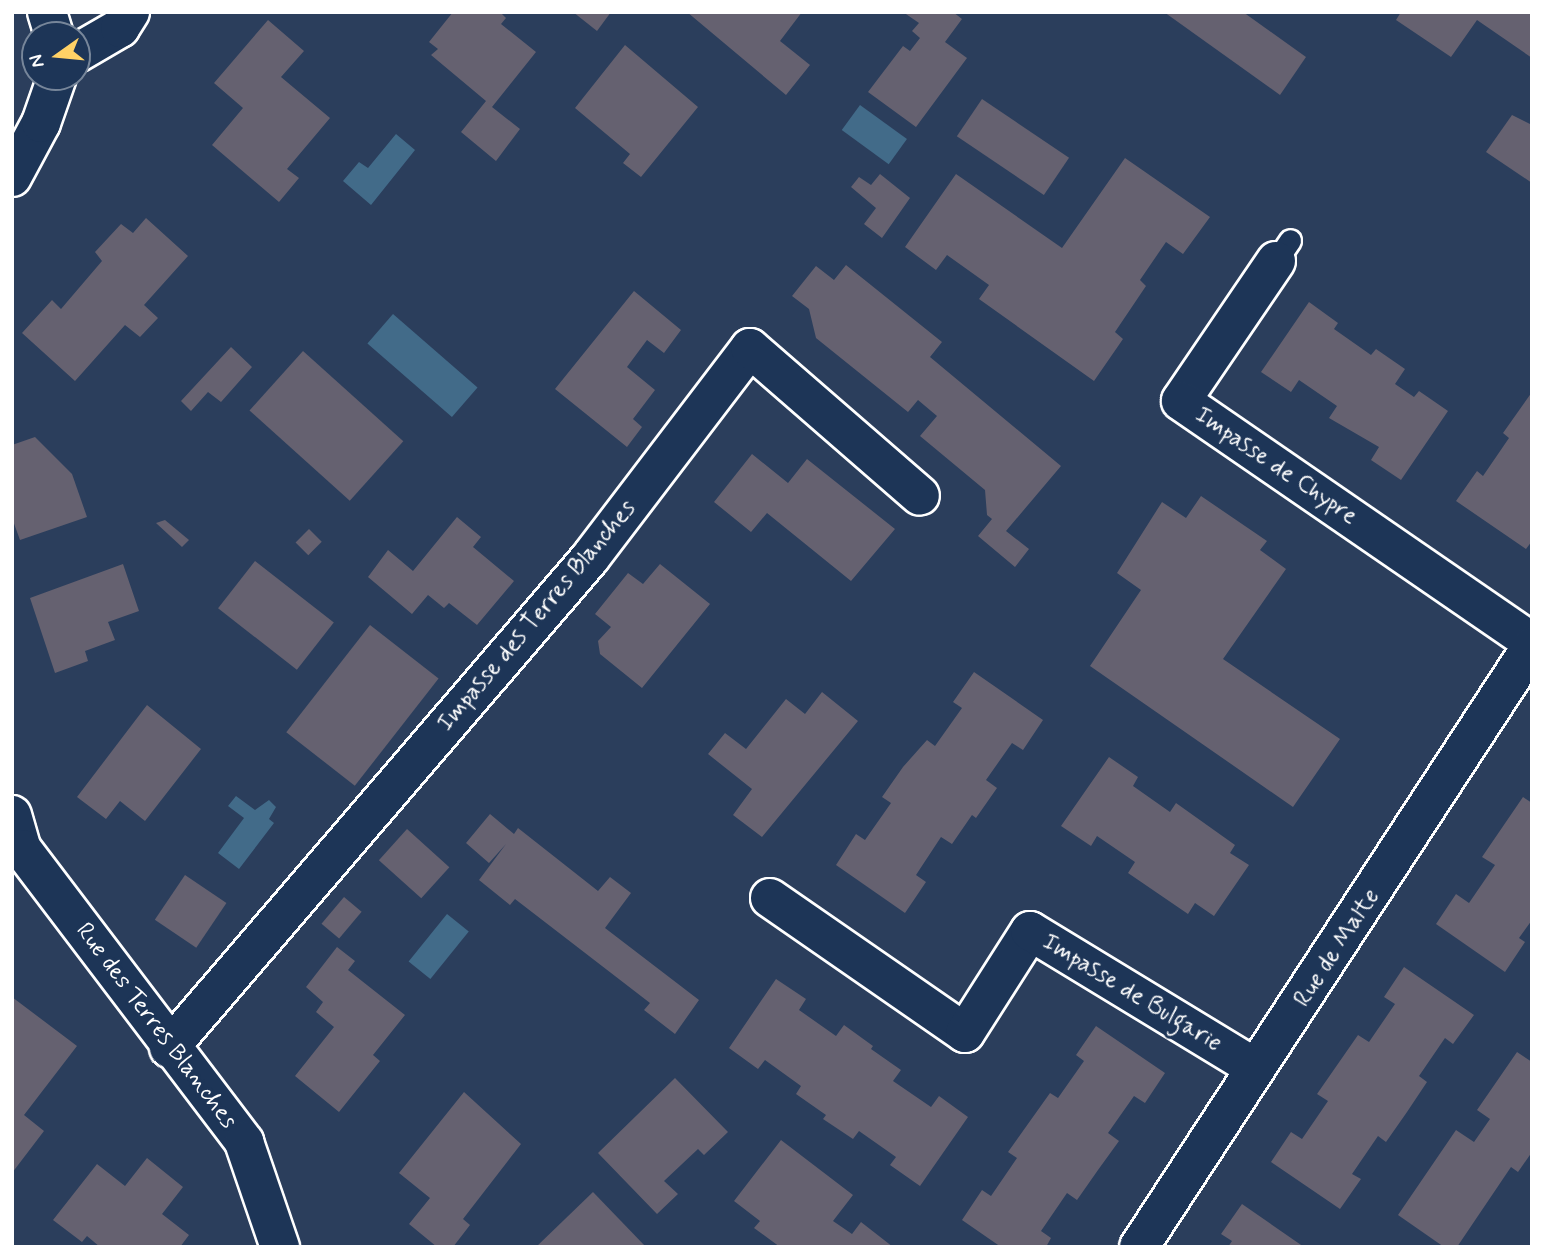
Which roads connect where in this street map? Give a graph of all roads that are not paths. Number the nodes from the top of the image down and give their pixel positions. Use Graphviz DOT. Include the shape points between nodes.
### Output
graph roads {
  1 [pos="130,12"];
  2 [pos="91,45"];
  3 [pos="52,91"];
  4 [pos="12,177"];
  5 [pos="1283,251"];
  6 [pos="920,496"];
  7 [pos="1532,644"];
  8 [pos="16,841"];
  9 [pos="770,898"];
  10 [pos="169,1048"];
  11 [pos="1254,1067"];
  12 [pos="281,1247"];
  13 [pos="1139,1247"];
  1 -- 2 [label="street" via="120,28"];
  3 -- 4 [label="street"];
  5 -- 7 [label="street, Impasse de Chypre" via="1181,401"];
  6 -- 10 [label="street, Impasse des Terres Blanches" via="750,348 590,558"];
  7 -- 11 [label="street, Rue de Malte" via="1297,1011"];
  8 -- 10 [label="street, Rue des Terres Blanches"];
  9 -- 11 [label="street, Impasse de Bulgarie" via="965,1033 1030,931"];
  10 -- 12 [label="street, Rue des Terres Blanches" via="244,1142"];
  11 -- 13 [label="street, Rue de Malte"];
}
